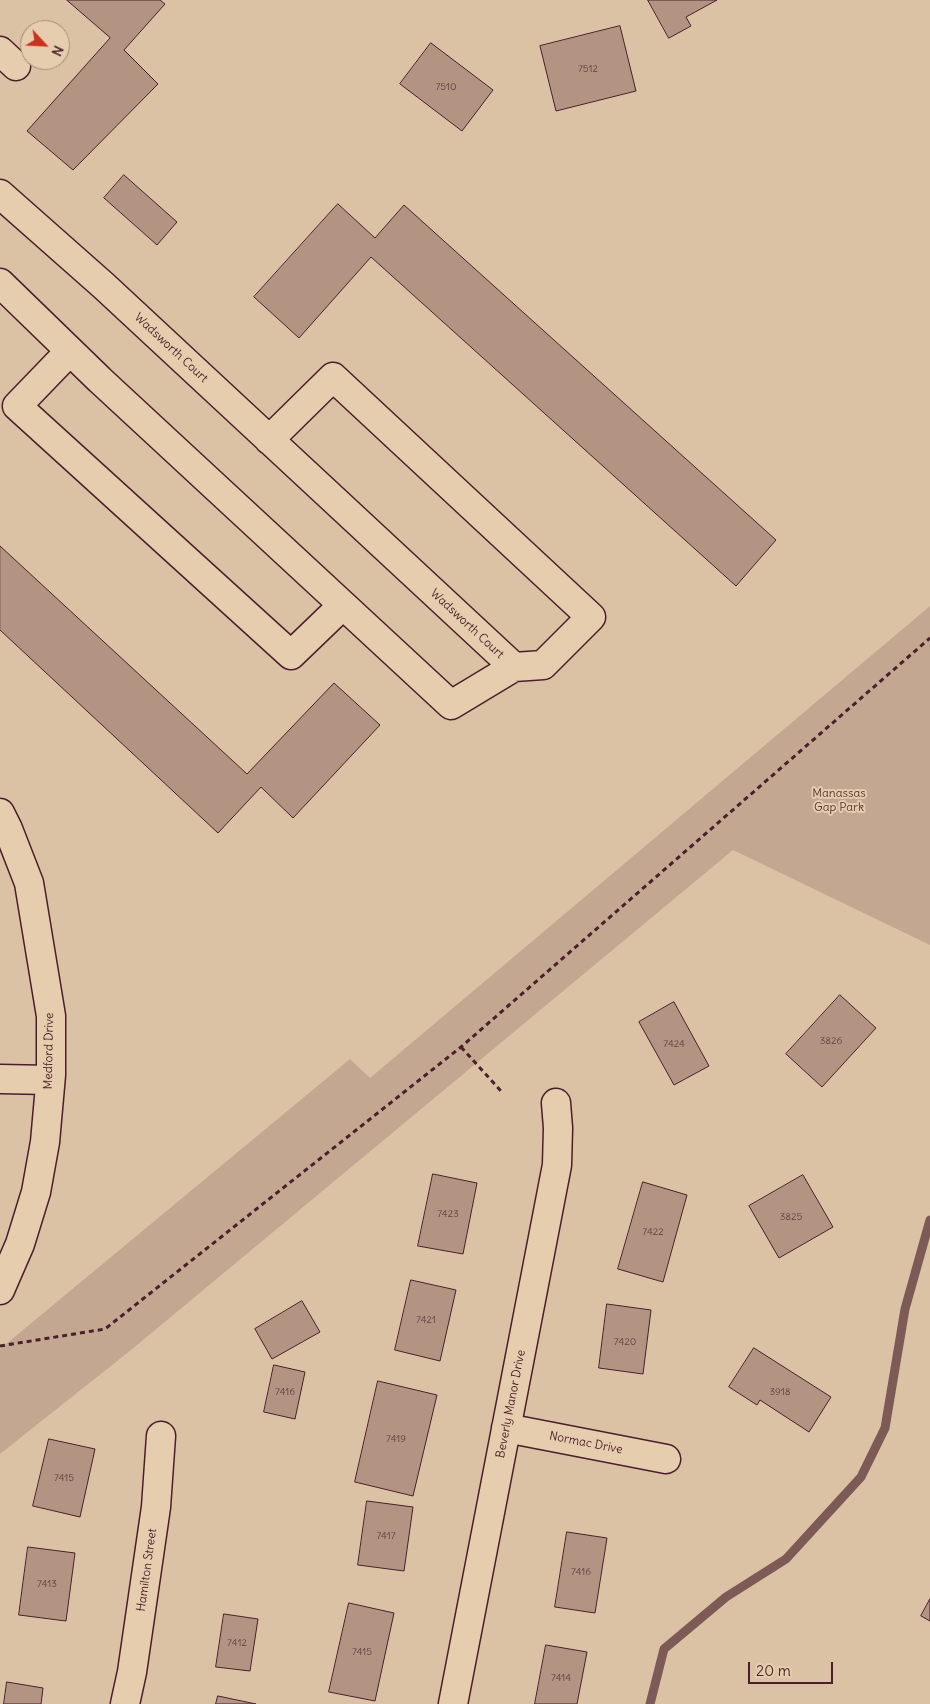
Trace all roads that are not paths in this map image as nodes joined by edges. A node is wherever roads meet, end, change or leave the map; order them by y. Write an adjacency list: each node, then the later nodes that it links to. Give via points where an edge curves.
1 (0, 194): 4 (street, Wadsworth Court)
2 (0, 283): 3 (street, Wadsworth Court)
3 (70, 351): 5 (street, Wadsworth Court); 5 (street, via 17,406 291,655)
4 (269, 440): 6 (street, Wadsworth Court); 6 (street, via 334,377 591,616 543,665)
5 (343, 605): 6 (street, Wadsworth Court, via 451,705)
6 (514, 667)
7 (0, 812): 9 (street, Medford Drive, via 28,883 51,1016)
8 (0, 1079): 9 (street)
9 (50, 1080): 11 (street, Medford Drive, via 45,1142 36,1192 20,1244)
10 (556, 1103): 12 (street, Beverly Manor Drive, via 557,1165)
11 (0, 1290)
12 (506, 1428): 14 (street, Normac Drive); 16 (street, Beverly Manor Drive)
13 (161, 1436): 15 (street, Hamilton Street, via 156,1507)
14 (666, 1459)
15 (125, 1704)
16 (453, 1704)

